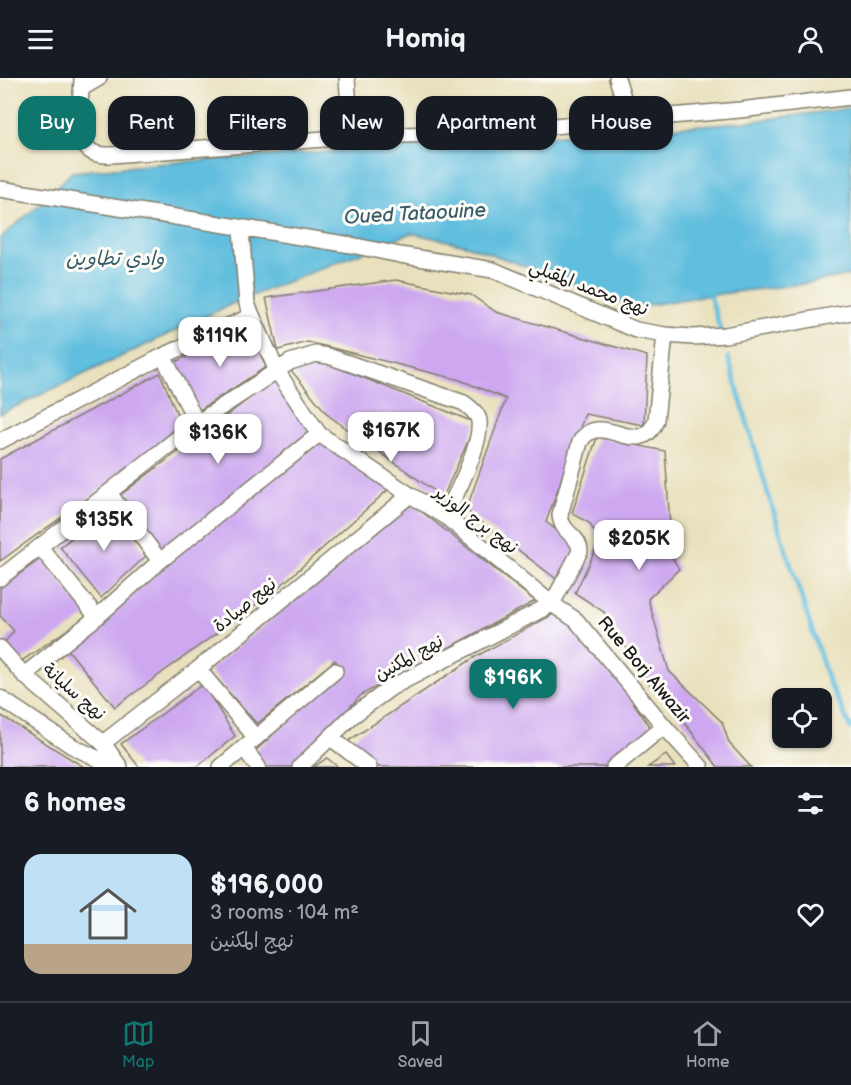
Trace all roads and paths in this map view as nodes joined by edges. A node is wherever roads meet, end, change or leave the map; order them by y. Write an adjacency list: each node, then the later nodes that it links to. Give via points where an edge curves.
1 (99, 78): 4 (street)
2 (347, 78): 5 (street)
3 (617, 78): 6 (street)
4 (82, 83): 11 (street, via 80,137 86,148 95,153)
5 (348, 96)
6 (623, 96)
7 (851, 97): 8 (street)
8 (673, 116)
9 (569, 125): 10 (street)
10 (404, 135)
11 (320, 139)
12 (0, 189): 13 (street, نهج محمد المقبلي)
13 (241, 229): 14 (street); 16 (street, نهج محمد المقبلي, via 493,270 636,330)
14 (249, 310): 17 (street); 18 (street, نهج برج الوزير)
15 (851, 312): 16 (street, نهج محمد المقبلي, via 726,335)
16 (665, 335): 28 (street, via 652,431 638,437 590,430 580,442 560,515 562,526 575,538 580,551)
17 (163, 356): 19 (street); 21 (street)
18 (277, 371): 19 (street); 20 (street, نهج برج الوزير); 24 (street, via 305,356 328,356 464,403 474,411 480,420 475,445)
19 (197, 423): 22 (street)
20 (318, 434): 23 (street, نهج برج الوزير); 26 (street)
21 (0, 441)
22 (109, 493): 25 (street); 26 (street)
23 (410, 495): 24 (street, نهج برج الوزير); 31 (street, نهج صيادة)
24 (446, 516): 28 (street, نهج برج الوزير)
25 (40, 547): 27 (street); 29 (street)
26 (160, 561): 29 (street)
27 (0, 578)
28 (552, 604): 35 (street, Rue Borj Alwazir, via 585,628); 36 (street, نهج المكنين, via 392,687 351,717)
29 (97, 617): 33 (street)
30 (0, 648): 33 (street, نهج سليانة)
31 (198, 669): 37 (street, نهج صيادة); 38 (street)
32 (335, 671): 38 (street)
33 (24, 675): 37 (street, نهج سليانة)
34 (0, 698): 39 (street, via 72,746)
35 (664, 726): 45 (street); 46 (street, Rue Borj Alwazir)
36 (331, 738): 43 (street, نهج المكنين); 44 (street)
37 (103, 743): 40 (street, نهج سليانة)
38 (250, 743): 41 (street); 42 (street)
39 (114, 767)
40 (120, 767)
41 (221, 767)
42 (258, 767)
43 (300, 767)
44 (369, 767)
45 (614, 767)
46 (701, 767)

